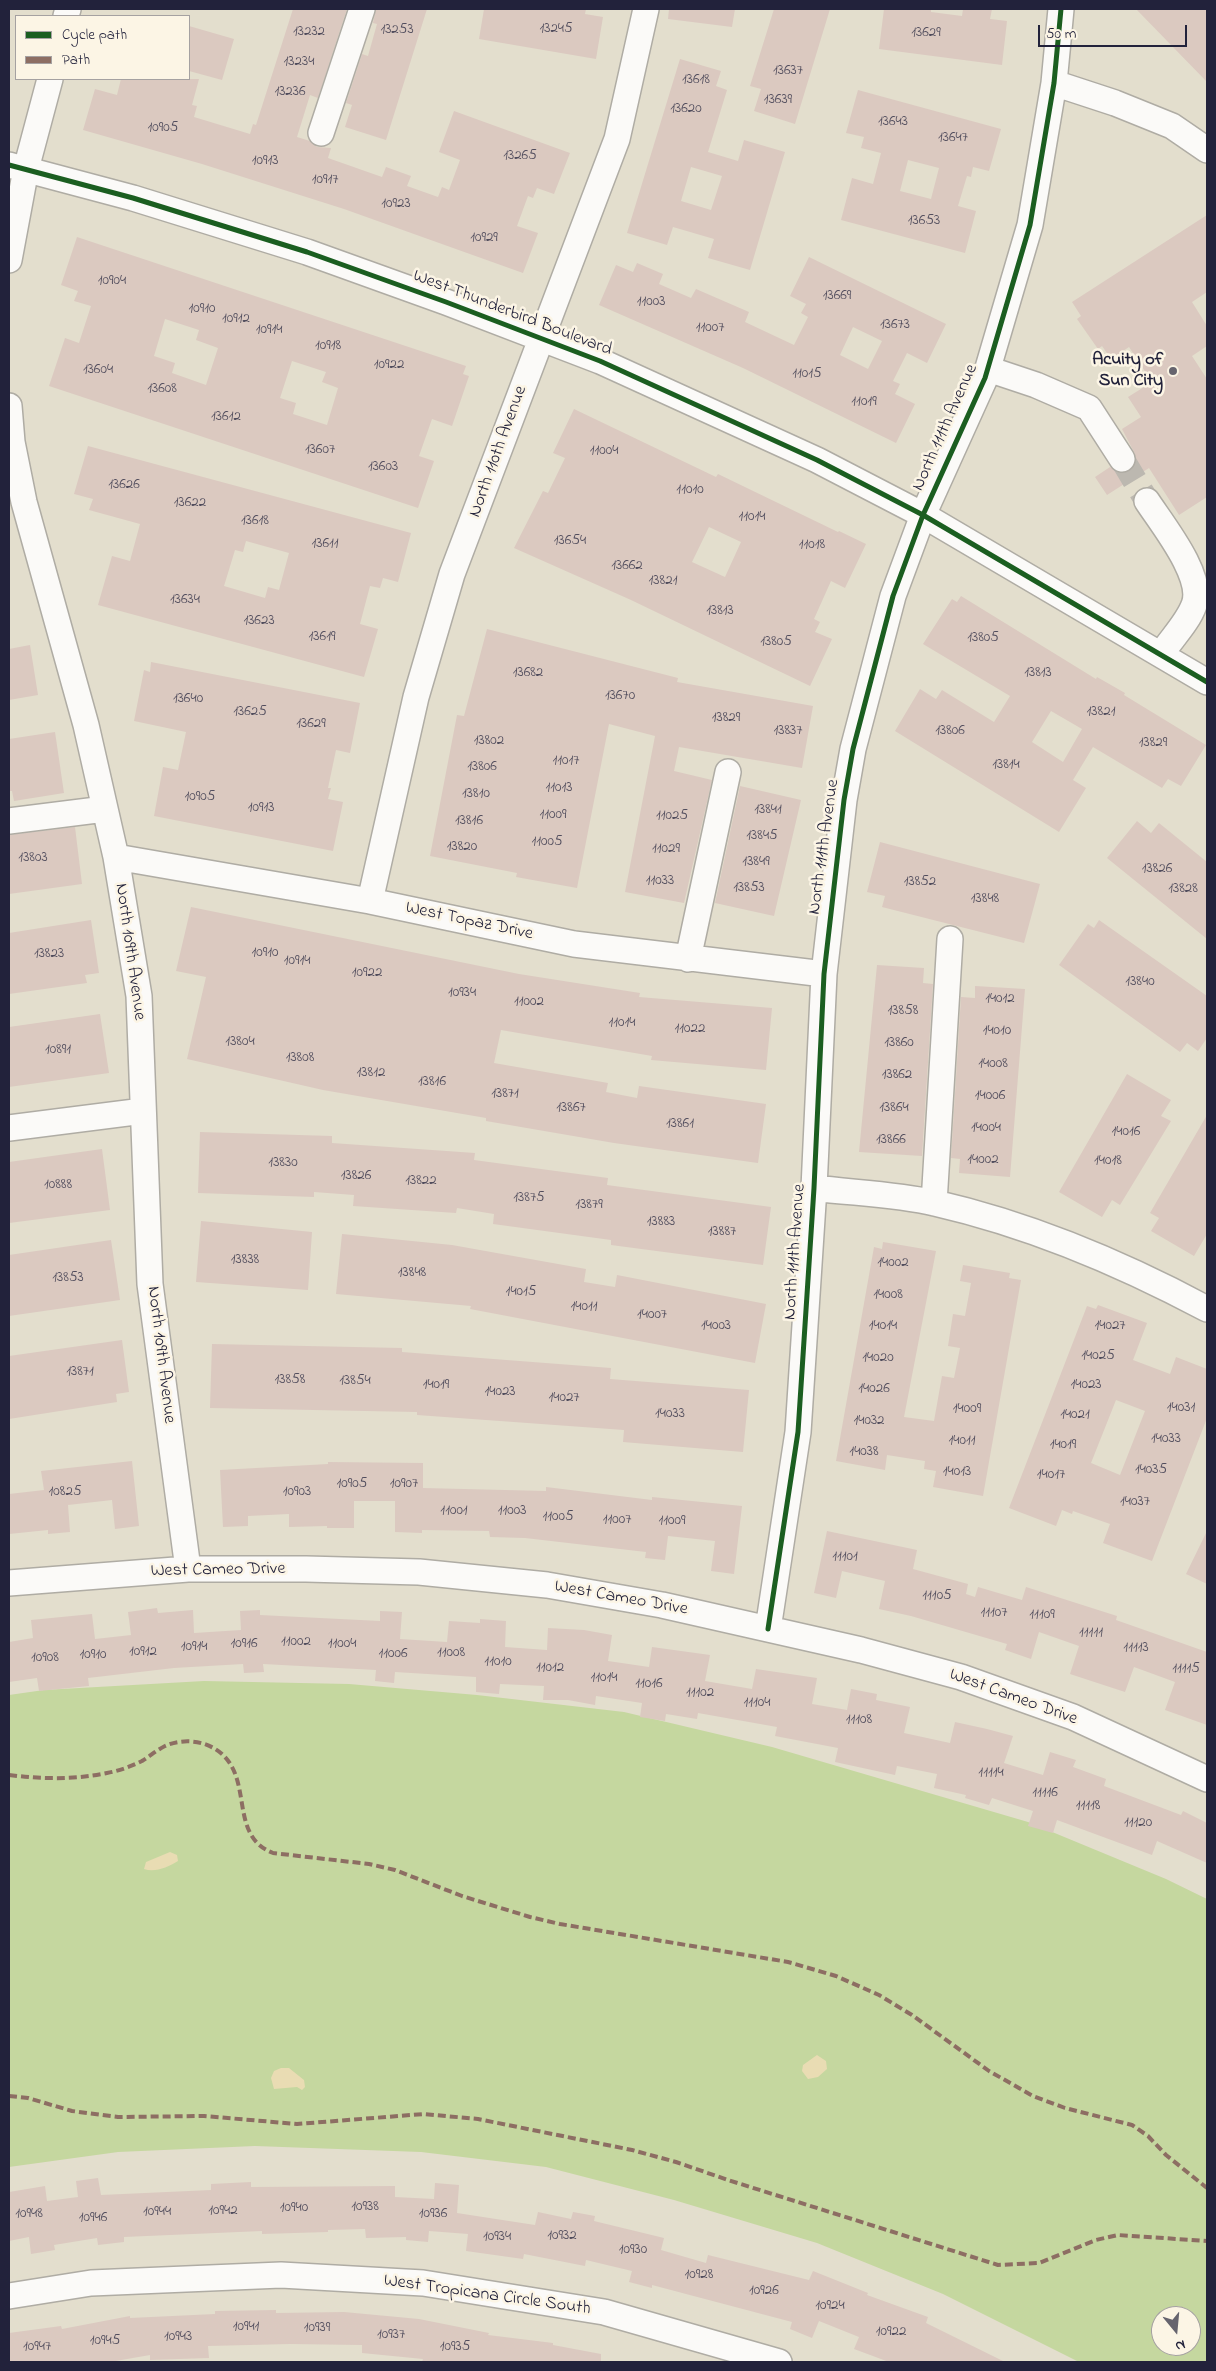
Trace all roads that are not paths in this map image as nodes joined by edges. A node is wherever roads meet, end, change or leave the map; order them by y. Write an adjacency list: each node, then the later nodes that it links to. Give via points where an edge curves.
1 (362, 9): 6 (street)
2 (646, 9): 10 (street, North 110th Avenue, via 617,139)
3 (1061, 9): 5 (street, North 111th Avenue)
4 (50, 80): 8 (street)
5 (1054, 83): 7 (street, via 1172,126); 11 (street, North 111th Avenue, via 1030,225)
6 (321, 132)
7 (1207, 150)
8 (17, 167): 9 (street); 10 (street, West Thunderbird Boulevard, via 133,198 280,244)
9 (9, 260)
10 (540, 338): 16 (street, West Thunderbird Boulevard, via 600,361 782,444); 23 (street, North 110th Avenue, via 498,459 452,574 416,697)
11 (988, 369): 13 (street, via 1089,408); 16 (street, North 111th Avenue)
12 (9, 406): 15 (street, North 109th Avenue)
13 (1122, 459)
14 (1147, 501): 17 (street, via 1179,551 1195,585 1194,605)
15 (17, 504): 20 (street, North 109th Avenue, via 86,725)
16 (923, 515): 17 (street, West Thunderbird Boulevard); 26 (street, North 111th Avenue, via 893,596 853,749 841,820)
17 (1162, 654): 18 (street, West Thunderbird Boulevard)
18 (1207, 682)
19 (728, 772): 25 (street)
20 (105, 809): 21 (street); 22 (street, North 109th Avenue)
21 (9, 821)
22 (116, 857): 23 (street, West Topaz Drive); 27 (street, North 109th Avenue, via 139,996)
23 (370, 900): 25 (street, West Topaz Drive, via 574,944)
24 (950, 939): 30 (street)
25 (688, 959): 26 (street, West Topaz Drive)
26 (824, 974): 29 (street, North 111th Avenue)
27 (143, 1111): 28 (street); 32 (street, North 109th Avenue, via 150,1284)
28 (9, 1128)
29 (814, 1188): 30 (street); 34 (street, North 111th Avenue, via 798,1432)
30 (934, 1203): 31 (street, via 1058,1238)
31 (1207, 1309)
32 (188, 1569): 33 (street, West Cameo Drive); 34 (street, West Cameo Drive, via 438,1574 547,1585 662,1605)
33 (9, 1583)
34 (768, 1629): 35 (street, West Cameo Drive, via 861,1650 961,1678 1073,1718)
35 (1207, 1779)
36 (9, 2296): 37 (street, West Tropicana Circle South, via 92,2283 281,2275 423,2283 604,2312)
37 (779, 2362)

